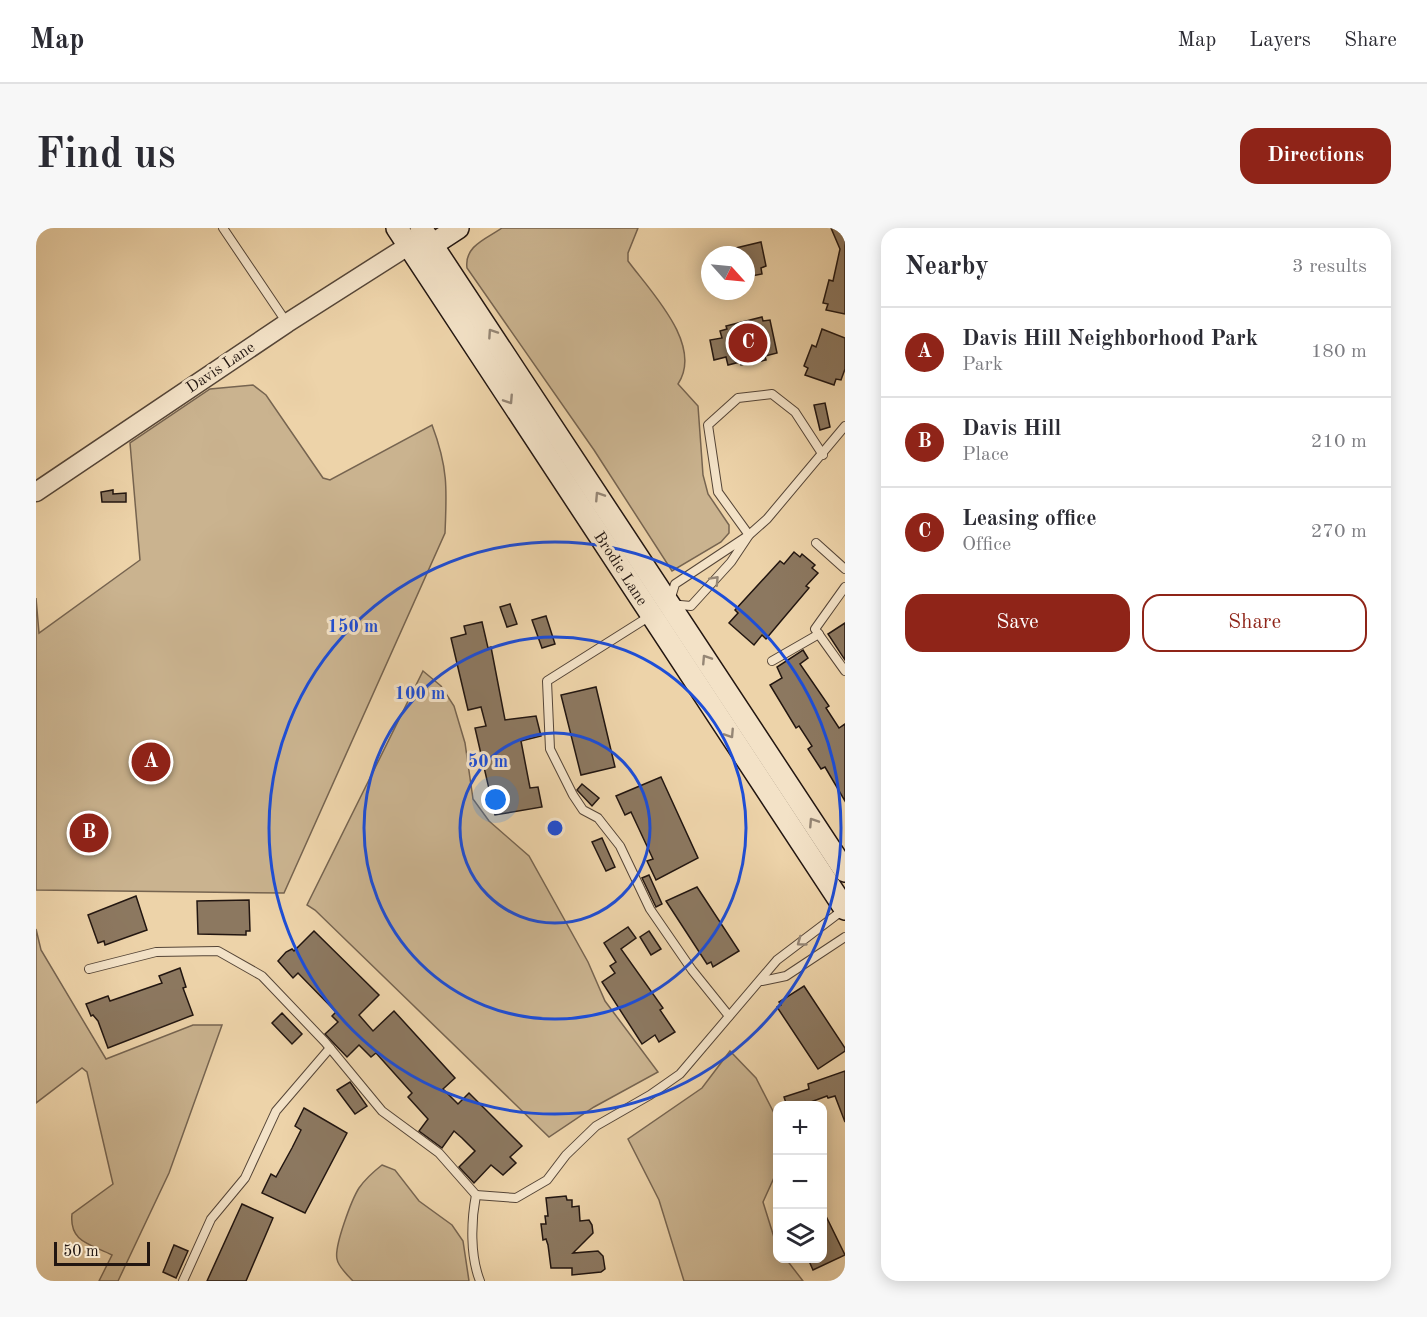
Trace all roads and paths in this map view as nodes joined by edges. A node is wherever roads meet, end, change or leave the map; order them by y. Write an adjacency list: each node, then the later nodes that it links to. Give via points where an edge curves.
1 (224, 228): 4 (lane)
2 (458, 228): 3 (main road, Davis Lane)
3 (415, 235): 4 (street, Davis Lane); 12 (main road, Brodie Lane, one-way to 3, via 534,395); 13 (main road, Brodie Lane, one-way to 13)
4 (287, 323): 7 (street, Davis Lane)
5 (845, 426): 6 (lane)
6 (823, 455): 8 (lane); 8 (lane, via 795,412 772,394 738,398 708,424 718,492)
7 (36, 492)
8 (749, 535): 12 (lane, via 675,584); 12 (lane, one-way to 8, via 691,606 731,562)
9 (816, 543): 10 (lane)
10 (845, 569)
11 (845, 587): 14 (lane, via 815,629)
12 (669, 604): 13 (main road); 17 (main road, Brodie Lane, one-way to 12)
13 (651, 615): 18 (main road, Brodie Lane, one-way to 18); 22 (lane, via 547,681 550,749 583,810 597,818 620,846 650,909)
14 (819, 634): 15 (lane); 16 (lane)
15 (772, 662)
16 (845, 671)
17 (845, 871)
18 (845, 908): 21 (lane, one-way to 21, via 777,960)
19 (845, 937): 21 (lane, via 786,976)
20 (89, 969): 23 (lane, via 156,952 218,951 262,976)
21 (762, 981): 22 (lane)
22 (729, 1016): 24 (lane, via 680,1074 596,1126 547,1180 516,1198)
23 (330, 1048): 24 (lane, via 382,1111 439,1153); 25 (lane, via 276,1111 245,1178 211,1220)
24 (476, 1195): 26 (lane, via 475,1270)
25 (183, 1281)
26 (480, 1281)

